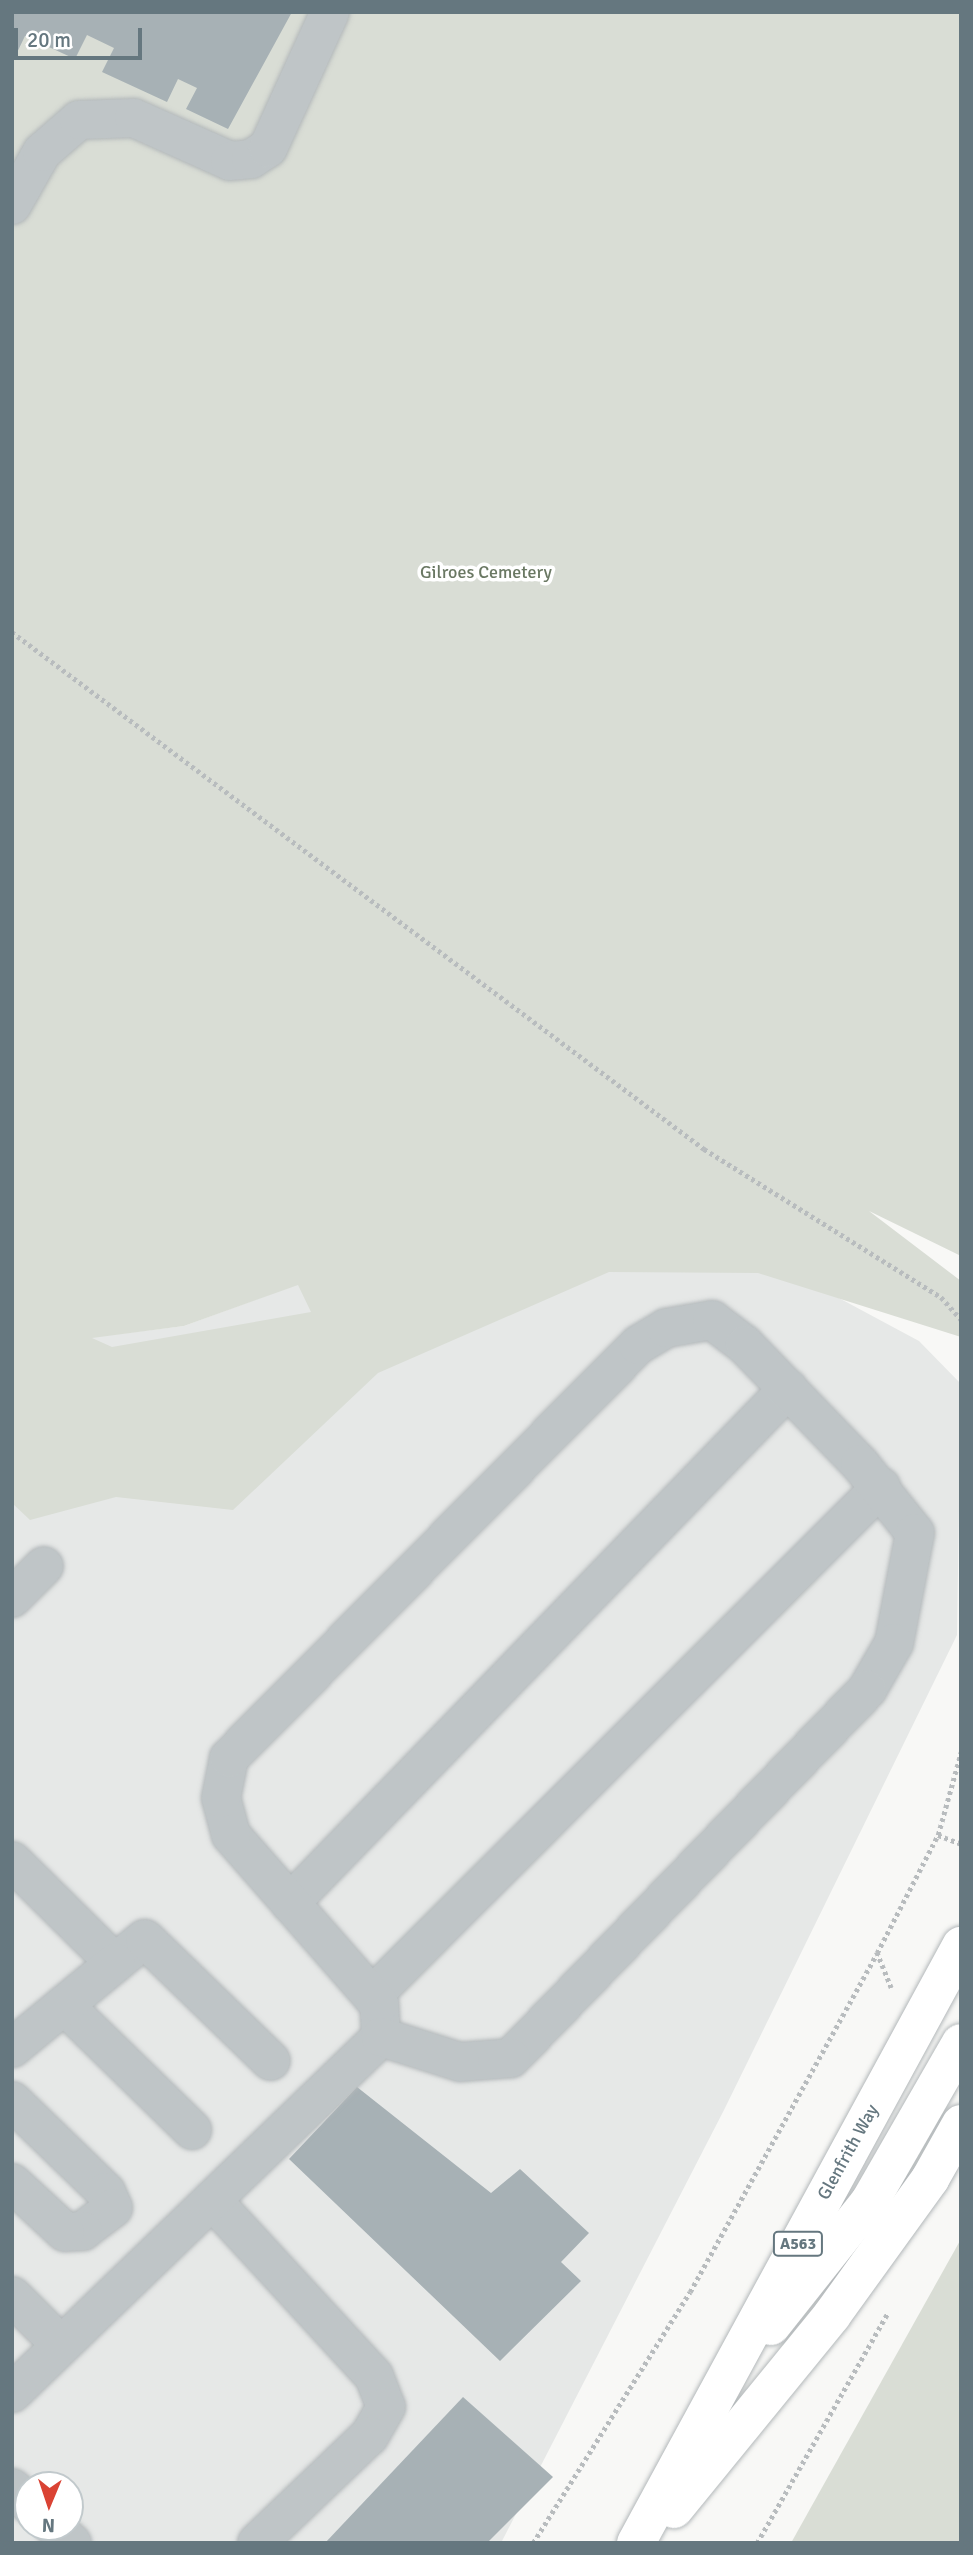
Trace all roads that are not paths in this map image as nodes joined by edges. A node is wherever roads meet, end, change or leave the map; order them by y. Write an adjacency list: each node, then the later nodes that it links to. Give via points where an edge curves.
1 (330, 12): 2 (lane, via 268,148 251,159 230,161 134,117 79,120 42,152)
2 (17, 187)
3 (788, 1389): 4 (lane); 8 (lane); 8 (lane, via 712,1320 666,1328 638,1345 229,1758 221,1798 231,1835)
4 (881, 1487): 11 (lane); 13 (lane, via 915,1533 894,1643 867,1690 512,2058 460,2062)
5 (44, 1566): 6 (lane)
6 (12, 1598)
7 (12, 1861): 10 (lane)
8 (290, 1903): 11 (lane)
9 (961, 1946): 24 (highway, Glenfrith Way / A563)
10 (115, 1963): 12 (lane); 16 (lane, via 145,1939)
11 (372, 1996): 13 (lane, via 379,2004)
12 (64, 2005): 15 (lane); 19 (lane)
13 (381, 2037): 21 (lane)
14 (961, 2043): 24 (highway, via 870,2202)
15 (12, 2048)
16 (271, 2062)
17 (12, 2101): 20 (lane, via 106,2192 113,2208 83,2231 65,2232)
18 (961, 2124): 28 (highway, via 930,2179 832,2315)
19 (192, 2130)
20 (12, 2183)
21 (212, 2200): 23 (lane); 26 (lane, via 374,2375 386,2407 369,2436)
22 (12, 2296): 23 (lane)
23 (61, 2346): 25 (lane)
24 (718, 2390): 27 (highway, Glenfrith Way / A563)
25 (12, 2393)
26 (257, 2543)
27 (636, 2543)
28 (646, 2543)

